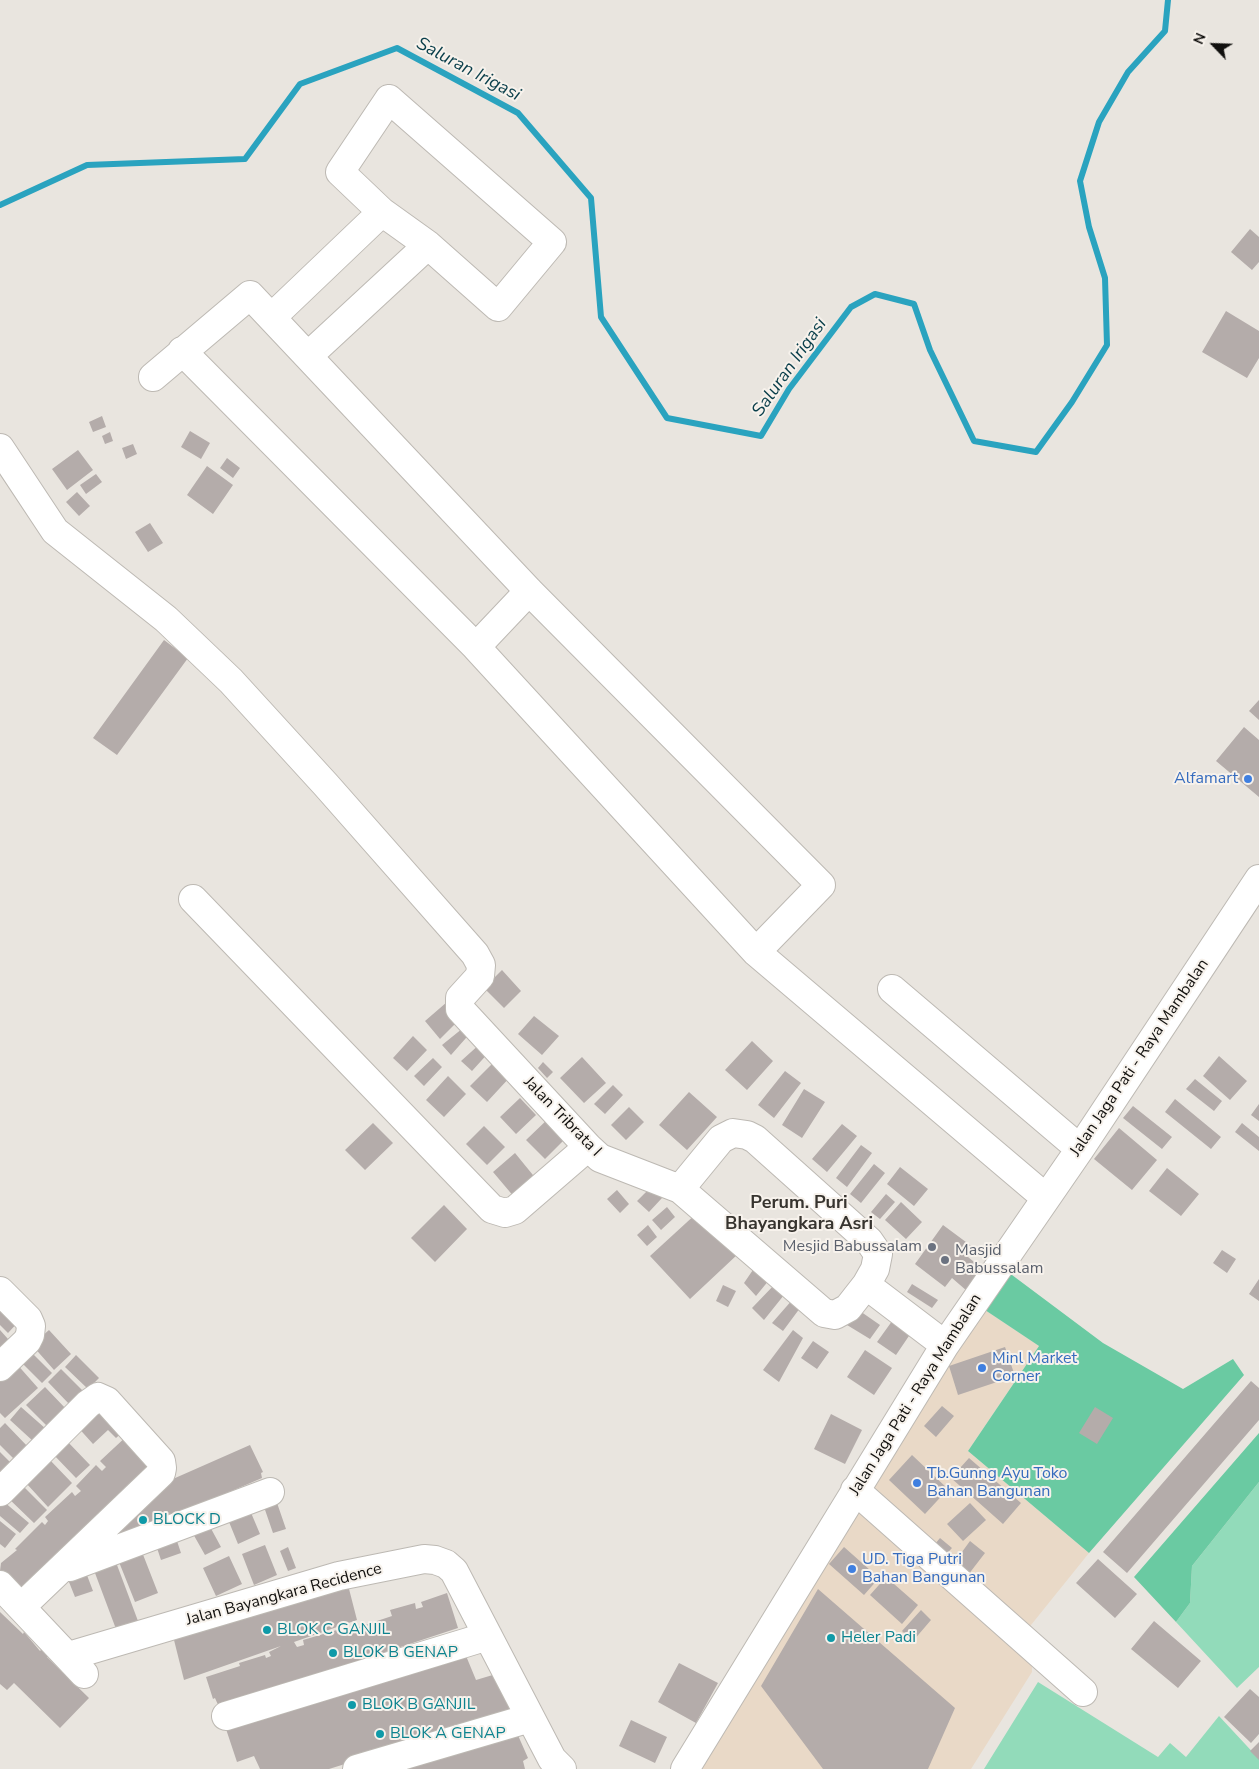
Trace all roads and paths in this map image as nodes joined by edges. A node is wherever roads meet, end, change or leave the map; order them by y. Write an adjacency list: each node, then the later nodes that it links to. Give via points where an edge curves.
1 (382, 212): 2 (street); 2 (street, via 340,172 389,99 552,242 498,307); 3 (street)
2 (428, 245): 5 (street)
3 (272, 317): 4 (street, via 250,295); 5 (street)
4 (182, 351): 6 (street); 9 (street)
5 (308, 356): 8 (street)
6 (153, 377)
7 (0, 448): 14 (street, Jalan Tribrata I, via 55,531 166,619 231,681 475,954 482,972 460,998 460,1009)
8 (529, 591): 9 (street); 12 (street, via 821,885)
9 (476, 647): 12 (street)
10 (1259, 879): 15 (street, Jalan Jaga Pati - Raya Mambalan)
11 (193, 899): 14 (street, via 492,1209 505,1213 515,1210)
12 (756, 952): 17 (street)
13 (892, 989): 15 (street)
14 (588, 1147): 16 (street, Jalan Tribrata I, via 600,1158)
15 (1080, 1149): 17 (street, Jalan Jaga Pati - Raya Mambalan)
16 (680, 1189): 18 (street, Jalan Tribrata I, via 820,1312 842,1313); 18 (street, via 720,1139 733,1133 751,1137 874,1247 878,1259)
17 (1046, 1198): 20 (street, Jalan Jaga Pati - Raya Mambalan)
18 (866, 1285): 20 (street)
19 (0, 1291): 21 (street, via 31,1326 27,1341)
20 (945, 1345): 22 (street, Jalan Jaga Pati - Raya Mambalan)
21 (0, 1367)
22 (855, 1490): 29 (street); 34 (street, Jalan Jaga Pati - Raya Mambalan)
23 (0, 1492): 25 (street, via 98,1397 108,1401 161,1460 161,1473)
24 (270, 1492): 25 (street)
25 (61, 1571): 27 (street)
26 (0, 1585): 27 (street, Jalan Bayangkara Recidence)
27 (21, 1607): 28 (street, Jalan Bayangkara Recidence, via 76,1665 340,1576 424,1559 446,1564 454,1571)
28 (488, 1636): 30 (street); 31 (street, Jalan Bayangkara Recidence)
29 (1083, 1692)
30 (226, 1716)
31 (530, 1718): 32 (street); 33 (street, Jalan Bayangkara Recidence, via 552,1760)
32 (357, 1769)
33 (562, 1769)
34 (685, 1769)

